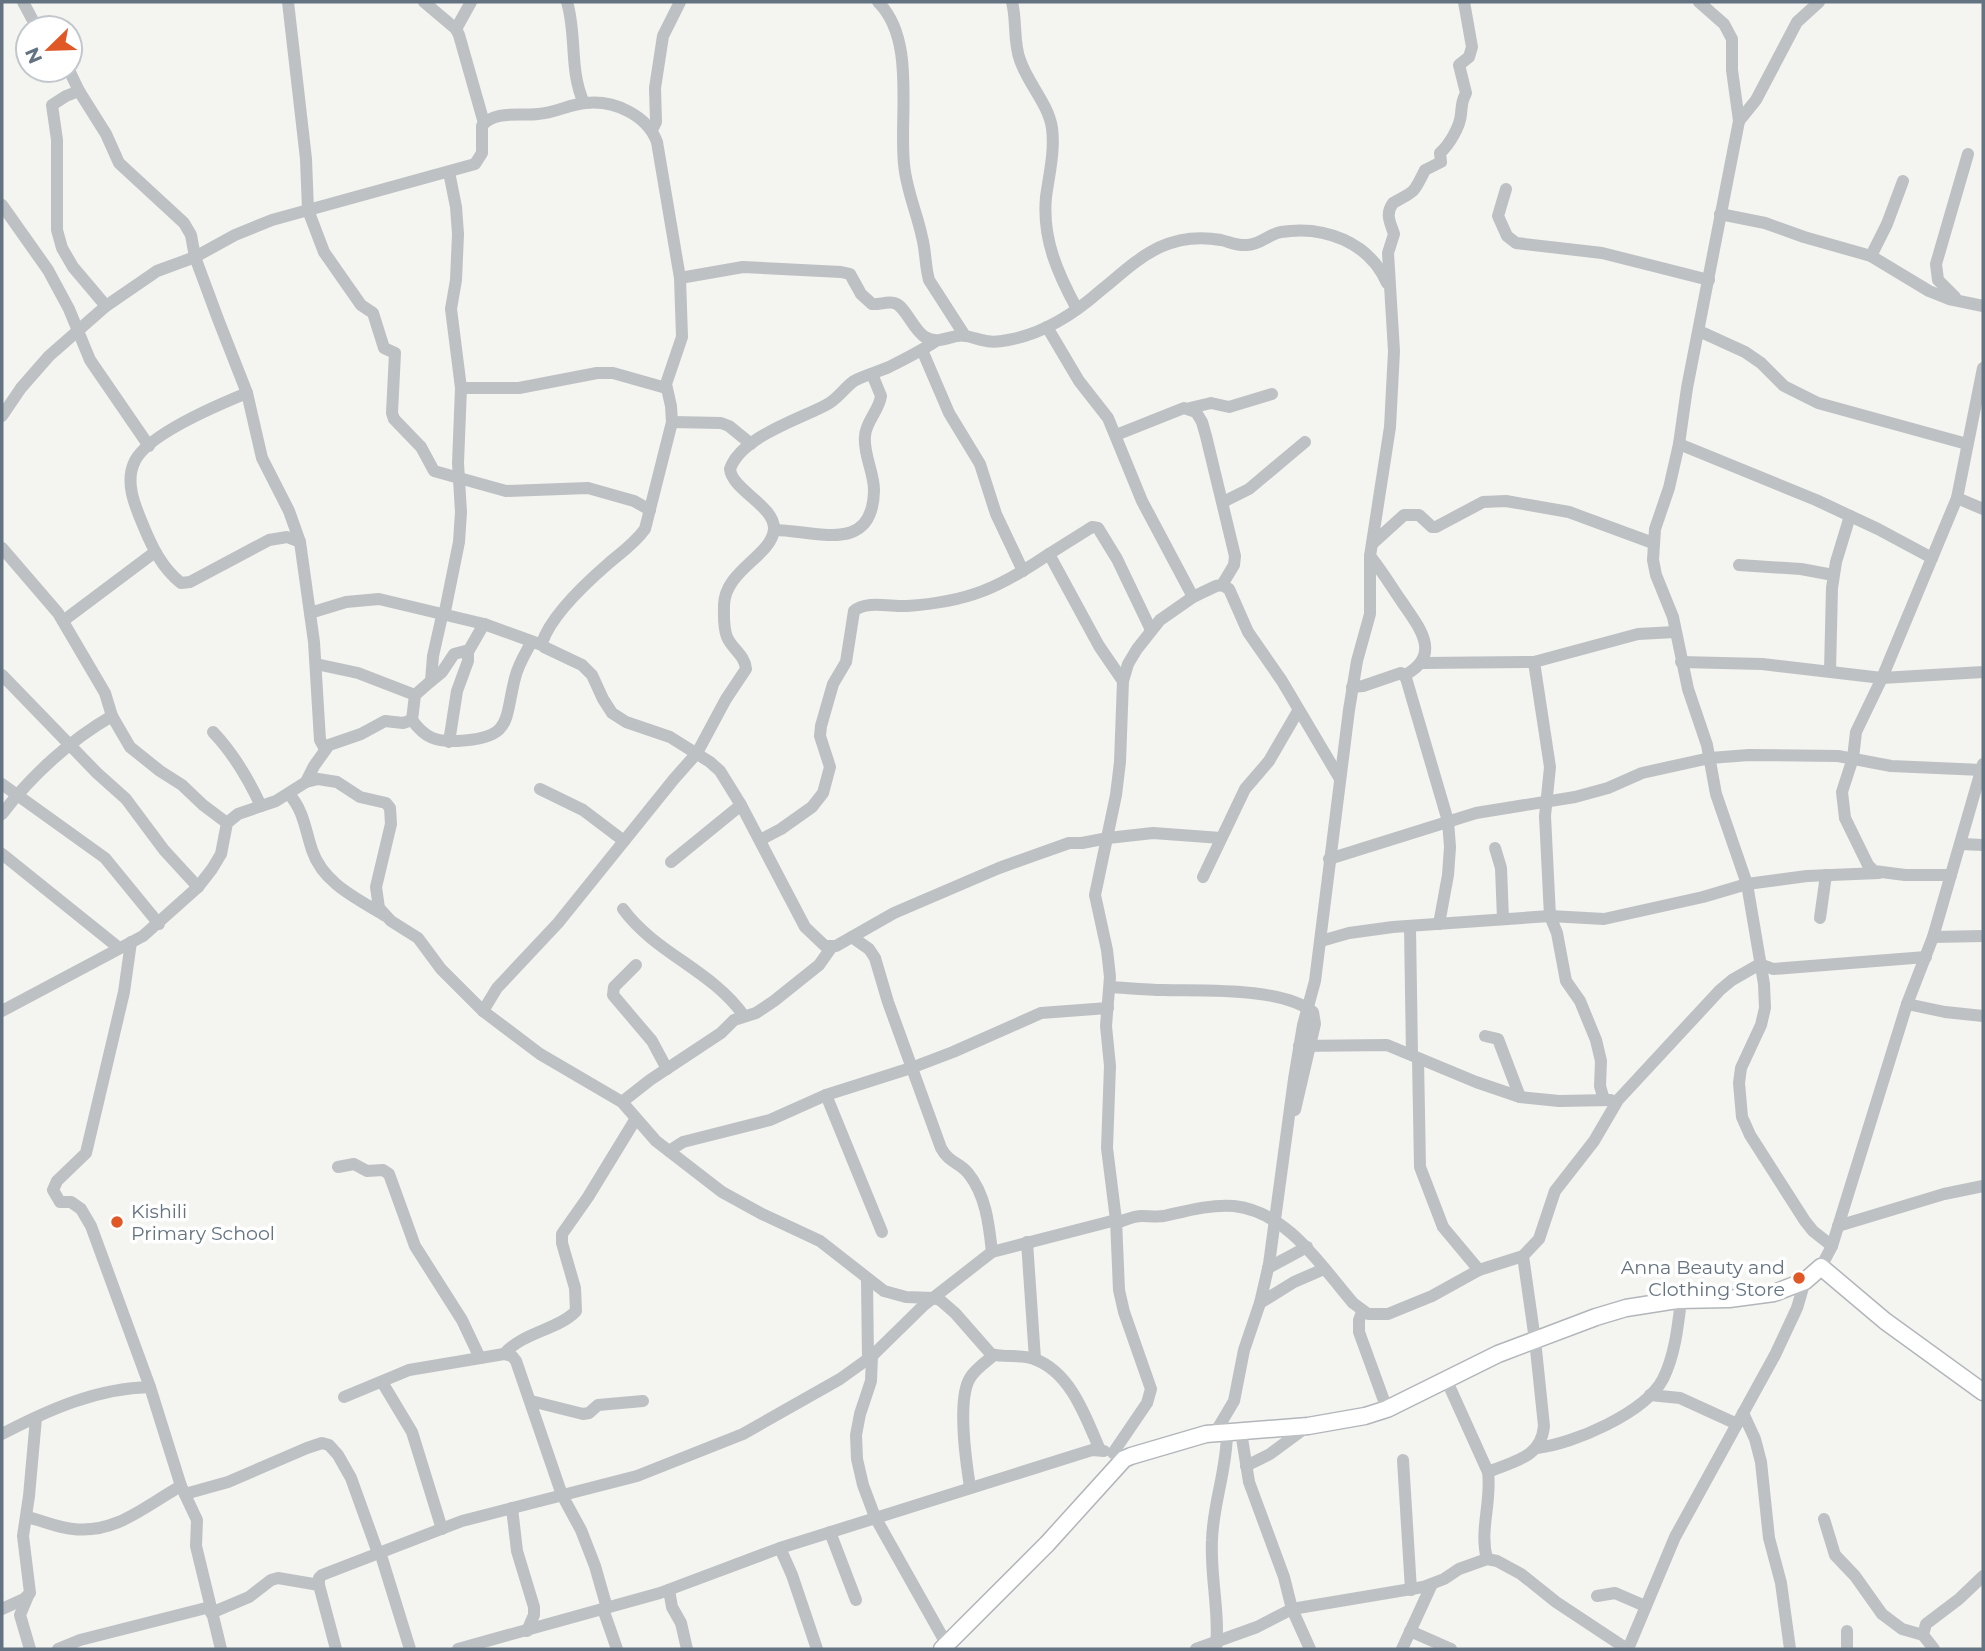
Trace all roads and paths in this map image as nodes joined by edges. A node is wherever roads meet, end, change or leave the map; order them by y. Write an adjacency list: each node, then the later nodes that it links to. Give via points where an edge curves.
1 (288, 2): 23 (street)
2 (424, 2): 11 (street)
3 (471, 2): 11 (street)
4 (567, 2): 14 (street, via 575,76)
5 (680, 2): 17 (street, via 663,36)
6 (878, 2): 37 (street, via 890,16 901,55 904,164 926,270)
7 (1012, 2): 33 (street, via 1018,55 1049,114 1052,129 1045,230)
8 (1464, 2): 29 (street, via 1472,47 1459,65 1466,93 1460,104 1461,118 1451,142 1440,153 1441,162 1425,170 1418,187 1390,207 1388,219 1394,233 1388,248)
9 (1699, 2): 15 (street, via 1730,32)
10 (1819, 2): 15 (street, via 1797,22 1756,100)
11 (456, 29): 16 (street)
12 (76, 84): 13 (street)
13 (79, 91): 26 (street, via 119,163 184,223); 31 (street, via 52,105 57,140 57,230 73,267)
14 (584, 103): 16 (street); 17 (street, via 621,108)
15 (1739, 121): 24 (street)
16 (484, 122): 19 (street, via 479,160)
17 (652, 130): 27 (street)
18 (1968, 154): 30 (street, via 1936,264 1941,285)
19 (449, 172): 23 (street); 42 (street, via 457,234 452,324)
20 (1903, 181): 25 (street)
21 (1506, 188): 28 (street, via 1498,216 1507,236 1516,243 1602,253)
22 (2, 205): 36 (street, via 48,270)
23 (308, 210): 26 (street, via 235,235); 56 (street, via 324,252 359,303 373,313 384,348 395,353 394,419 421,447 434,471)
24 (1720, 214): 25 (street); 28 (street)
25 (1871, 256): 30 (street, via 1929,291)
26 (195, 257): 31 (street, via 156,271); 44 (street)
27 (680, 278): 38 (street, via 743,267 850,274 866,300 898,305 915,329); 43 (street, via 682,337)
28 (1709, 280): 35 (street)
29 (1390, 294): 33 (street, via 1377,265 1353,245 1322,232 1282,232 1250,246 1197,237 1179,239 1139,259); 66 (street, via 1393,390)
30 (1964, 303): 32 (street)
31 (106, 306): 36 (street)
32 (1983, 306)
33 (1077, 309): 34 (street)
34 (1047, 327): 37 (street, via 994,342); 50 (street)
35 (1699, 331): 53 (street); 54 (street, via 1745,352 1784,386 1818,403)
36 (79, 332): 46 (street); 55 (street, via 90,360)
37 (965, 335): 38 (street)
38 (936, 341): 39 (street)
39 (922, 350): 41 (street); 71 (street, via 953,420 980,464 996,514)
40 (1983, 368): 54 (street)
41 (872, 374): 52 (street, via 844,388 830,403); 62 (street, via 881,396 864,436 874,488 869,519 861,528 838,535)
42 (461, 388): 43 (street, via 519,388 597,373 621,374); 56 (street)
43 (666, 388): 49 (street)
44 (247, 393): 55 (street, via 187,421); 63 (street, via 262,458)
45 (1272, 394): 47 (street, via 1229,407 1211,403)
46 (7, 399): 48 (street)
47 (1190, 408): 50 (street); 58 (street, via 1202,422)
48 (2, 416)
49 (672, 422): 52 (street, via 729,426); 60 (street)
50 (1116, 435): 74 (street, via 1138,494)
51 (1304, 442): 58 (street, via 1249,489)
52 (751, 444): 62 (street, via 735,459 730,473 765,511)
53 (1679, 444): 61 (street); 64 (street)
54 (1967, 444): 57 (street)
55 (149, 446): 67 (street, via 134,463 131,491)
56 (459, 478): 60 (street, via 506,491 589,488); 76 (street, via 459,542)
57 (1956, 498): 59 (street); 69 (street)
58 (1223, 502): 73 (street, via 1236,561)
59 (1983, 509)
60 (650, 510): 81 (street, via 639,538 593,578)
61 (1850, 516): 69 (street); 72 (street)
62 (774, 530): 103 (street, via 726,593 727,636 746,669)
63 (300, 542): 67 (street, via 287,537 269,540 186,583 177,580); 75 (street)
64 (1653, 542): 66 (street, via 1569,512 1491,501 1436,527 1419,515 1404,515); 80 (street, via 1656,575)
65 (2, 548): 77 (street)
66 (1371, 550): 84 (street, via 1418,622 1425,648); 94 (street, via 1370,614)
67 (155, 552): 77 (street)
68 (1049, 554): 71 (street); 79 (street, via 1092,527 1098,528); 93 (street, via 1099,646)
69 (1932, 558): 91 (street)
70 (1739, 565): 72 (street)
71 (1023, 571): 121 (street, via 963,599 889,607 871,604 854,611 846,662 833,684 821,726 830,767 823,793 812,807)
72 (1833, 575): 87 (street)
73 (1222, 585): 74 (street); 96 (street, via 1234,595 1248,632)
74 (1193, 597): 79 (street)
75 (310, 613): 76 (street, via 379,599); 86 (street)
76 (443, 616): 78 (street); 92 (street)
77 (63, 621): 97 (street, via 105,693)
78 (484, 624): 81 (street); 82 (street)
79 (1151, 630): 93 (street, via 1128,664)
80 (1675, 632): 83 (street); 85 (street, via 1638,634)
81 (537, 644): 100 (street, via 515,676 503,727 485,737); 103 (street, via 582,665 612,712 626,722 670,737)
82 (468, 651): 92 (street, via 454,654); 100 (street)
83 (1681, 662): 87 (street); 104 (street)
84 (1422, 663): 85 (street); 90 (street)
85 (1534, 663): 113 (street, via 1550,767)
86 (316, 664): 95 (street, via 358,673); 102 (street, via 320,740)
87 (1830, 671): 91 (street)
88 (1983, 672): 91 (street)
89 (2, 675): 101 (street)
90 (1405, 675): 94 (street); 117 (street)
91 (1882, 678): 105 (street, via 1856,732)
92 (431, 681): 95 (street)
93 (1124, 681): 119 (street, via 1120,762)
94 (1352, 687): 107 (street)
95 (415, 695): 98 (street)
96 (1298, 711): 107 (street); 120 (street, via 1269,761 1249,783)
97 (112, 716): 101 (street); 118 (street, via 130,747)
98 (412, 720): 100 (street, via 427,737); 102 (street, via 385,721)
99 (213, 732): 115 (street, via 241,767)
100 (449, 742)
101 (70, 743): 112 (street); 134 (street, via 127,799)
102 (325, 749): 108 (street)
103 (697, 753): 114 (street, via 720,771); 122 (street)
104 (1710, 758): 105 (street); 113 (street, via 1655,769 1592,793); 133 (street, via 1716,794)
105 (1853, 758): 106 (street, via 1908,767); 129 (street, via 1842,792 1843,811 1868,865)
106 (1982, 767): 123 (street)
107 (1340, 779): 127 (street)
108 (306, 782): 111 (street); 136 (street, via 337,782 390,808 391,824 376,887)
109 (2, 784): 112 (street)
110 (540, 789): 122 (street, via 583,810)
111 (289, 794): 115 (street); 136 (street, via 300,809 312,851 328,878)
112 (16, 796): 116 (street); 140 (street, via 105,858)
113 (1546, 803): 117 (street, via 1497,808); 137 (street)
114 (741, 804): 121 (street); 128 (street)
115 (261, 806): 118 (street)
116 (2, 814)
117 (1448, 821): 127 (street); 141 (street, via 1448,875)
118 (227, 823): 134 (street, via 218,861)
119 (1108, 838): 120 (street, via 1153,833); 144 (street, via 1069,843 999,868 894,913); 153 (street, via 1095,895)
120 (1222, 838): 132 (street)
121 (760, 840): 149 (street, via 805,927)
122 (624, 841): 158 (street, via 558,923 497,988)
123 (1961, 844): 124 (street); 130 (street)
124 (1983, 845)
125 (1495, 848): 139 (street, via 1501,869)
126 (2, 854): 148 (street)
127 (1329, 859): 146 (street)
128 (671, 862)
129 (1879, 873): 130 (street); 131 (street)
130 (1951, 875): 145 (street)
131 (1826, 876): 133 (street); 138 (street)
132 (1203, 877)
133 (1747, 884): 137 (street, via 1604,919); 151 (street)
134 (198, 887): 140 (street)
135 (623, 909): 159 (street, via 646,936 701,973)
136 (384, 915): 158 (street, via 418,938 440,969)
137 (1550, 916): 139 (street); 168 (street, via 1566,981 1596,1040)
138 (1820, 918)
139 (1503, 919): 141 (street)
140 (159, 923): 147 (street)
141 (1439, 924): 142 (street)
142 (1410, 927): 146 (street); 163 (street)
143 (1983, 936): 145 (street)
144 (852, 937): 149 (street); 164 (street, via 875,958)
145 (1933, 937): 150 (street)
146 (1321, 941): 155 (street)
147 (131, 942): 148 (street); 202 (street, via 124,992 86,1153 53,1189 60,1202 71,1202 86,1216)
148 (119, 947): 157 (street)
149 (831, 948): 159 (street, via 819,965 774,1001)
150 (1926, 957): 151 (street, via 1773,970); 154 (street)
151 (1760, 964): 169 (street, via 1720,990); 180 (street, via 1765,1007 1741,1068 1742,1117 1805,1221)
152 (636, 965): 165 (street, via 614,987 613,995 652,1041)
153 (1110, 987): 155 (street, via 1271,996); 156 (street)
154 (1907, 1004): 160 (street); 177 (street)
155 (1307, 1007): 162 (street, via 1315,1017)
156 (1108, 1008): 164 (street, via 1041,1013); 175 (street, via 1107,1148)
157 (2, 1011)
158 (483, 1011): 170 (street, via 540,1054)
159 (744, 1016): 165 (street)
160 (1983, 1016)
161 (1485, 1036): 167 (street, via 1499,1039)
162 (1305, 1046): 163 (street, via 1387,1045); 176 (street, via 1300,1097 1287,1127)
163 (1415, 1057): 167 (street); 187 (street, via 1420,1167 1443,1227)
164 (911, 1068): 166 (street); 182 (street, via 947,1159 968,1173 980,1194)
165 (667, 1069): 170 (street)
166 (826, 1095): 172 (street, via 770,1120 690,1140); 178 (street)
167 (1520, 1097): 168 (street)
168 (1604, 1100): 169 (street)
169 (1618, 1100): 183 (street, via 1594,1141 1555,1191 1539,1239)
170 (622, 1102): 171 (street)
171 (635, 1120): 172 (street); 195 (street, via 562,1234 576,1311)
172 (669, 1151): 188 (street, via 722,1192 820,1241)
173 (338, 1167): 198 (street, via 354,1164 390,1174 415,1246 462,1320)
174 (1983, 1186): 177 (street)
175 (1116, 1222): 176 (street, via 1232,1206); 179 (street); 215 (street, via 1119,1290 1150,1393)
176 (1275, 1222): 181 (street); 185 (street)
177 (1838, 1226): 180 (street)
178 (881, 1232)
179 (1027, 1242): 182 (street); 199 (street)
180 (1832, 1246): 184 (street)
181 (1307, 1247): 185 (street); 186 (street)
182 (992, 1252): 190 (street)
183 (1523, 1256): 187 (street); 194 (street)
184 (1821, 1267): 189 (main road); 203 (main road, via 1885,1321)
185 (1268, 1268): 192 (street)
186 (1324, 1269): 192 (street); 193 (street)
187 (1479, 1270): 193 (street, via 1409,1307 1376,1316)
188 (867, 1280): 190 (street, via 897,1295); 197 (street)
189 (1805, 1281): 191 (main road, via 1757,1296); 210 (street, via 1775,1355)
190 (933, 1298): 196 (street, via 946,1304); 197 (street)
191 (1681, 1300): 194 (main road, via 1626,1308); 204 (street, via 1664,1378)
192 (1261, 1303): 212 (street, via 1244,1350)
193 (1362, 1312): 208 (street, via 1359,1332)
194 (1535, 1340): 200 (main road); 214 (street, via 1544,1426)
195 (504, 1354): 198 (street); 206 (street, via 516,1361)
196 (994, 1355): 199 (street); 219 (street, via 966,1388 964,1431)
197 (870, 1357): 221 (street, via 743,1434 638,1476); 224 (street, via 871,1381 856,1435 863,1485)
198 (480, 1358): 201 (street, via 409,1370)
199 (1035, 1359): 215 (street, via 1064,1380)
200 (1447, 1379): 208 (main road); 218 (street)
201 (382, 1382): 205 (street); 226 (street, via 415,1439)
202 (150, 1387): 209 (street, via 101,1393); 220 (street)
203 (1982, 1390)
204 (1650, 1395): 210 (street, via 1680,1398); 214 (street, via 1610,1422)
205 (344, 1397)
206 (531, 1401): 207 (street, via 586,1414 598,1405); 221 (street)
207 (643, 1401)
208 (1387, 1409): 211 (main road)
209 (36, 1418): 213 (street); 223 (street)
210 (1740, 1418): 239 (street, via 1675,1537); 265 (street, via 1755,1439 1761,1462 1769,1538)
211 (1308, 1426): 212 (main road); 217 (street)
212 (1228, 1432): 215 (main road); 217 (street); 249 (street, via 1212,1537)
213 (2, 1434)
214 (1537, 1448): 218 (street)
215 (1112, 1454): 219 (street, via 1093,1450); 250 (main road, via 1048,1544)
216 (1403, 1460): 235 (street)
217 (1246, 1466): 242 (street)
218 (1488, 1472): 230 (street)
219 (970, 1487): 224 (street)
220 (183, 1490): 223 (street, via 108,1528 71,1529); 229 (street, via 228,1482 307,1448 329,1445 351,1478); 243 (street, via 197,1520 196,1546)
221 (562, 1495): 222 (street); 241 (street, via 586,1542)
222 (512, 1508): 226 (street); 247 (street, via 517,1551 534,1607)
223 (26, 1517): 236 (street, via 23,1547)
224 (875, 1517): 227 (street); 250 (street)
225 (1824, 1519): 248 (street, via 1835,1555 1882,1614 1902,1629)
226 (442, 1529): 229 (street)
227 (830, 1532): 228 (street); 238 (street)
228 (780, 1548): 234 (street); 259 (street)
229 (379, 1552): 233 (street, via 322,1575); 255 (street)
230 (1487, 1559): 232 (street); 264 (street, via 1521,1574)
231 (1983, 1576): 248 (street, via 1926,1624)
232 (1432, 1584): 235 (street); 244 (street)
233 (319, 1585): 243 (street, via 278,1578 249,1597); 254 (street)
234 (669, 1590): 241 (street); 258 (street)
235 (1410, 1590): 242 (street); 244 (street)
236 (29, 1596): 240 (street); 251 (street, via 20,1615)
237 (1597, 1596): 239 (street, via 1615,1593)
238 (856, 1600)
239 (1645, 1606): 264 (street)
240 (2, 1609)
241 (605, 1609): 247 (street); 257 (street)
242 (1292, 1609): 249 (street); 261 (street)
243 (211, 1610): 252 (street); 253 (street)
244 (1419, 1612): 245 (street)
245 (1410, 1631): 262 (street); 263 (street)
246 (1847, 1631): 266 (street)
247 (527, 1632): 256 (street)
248 (1923, 1635): 267 (street)
249 (1217, 1646): 260 (street)
250 (945, 1647)
251 (30, 1649)
252 (58, 1649)
253 (221, 1649)
254 (336, 1649)
255 (410, 1649)
256 (458, 1649)
257 (617, 1649)
258 (687, 1649)
259 (817, 1649)
260 (1196, 1649)
261 (1310, 1649)
262 (1402, 1649)
263 (1451, 1649)
264 (1628, 1649)
265 (1790, 1649)
266 (1847, 1649)
267 (1934, 1649)

